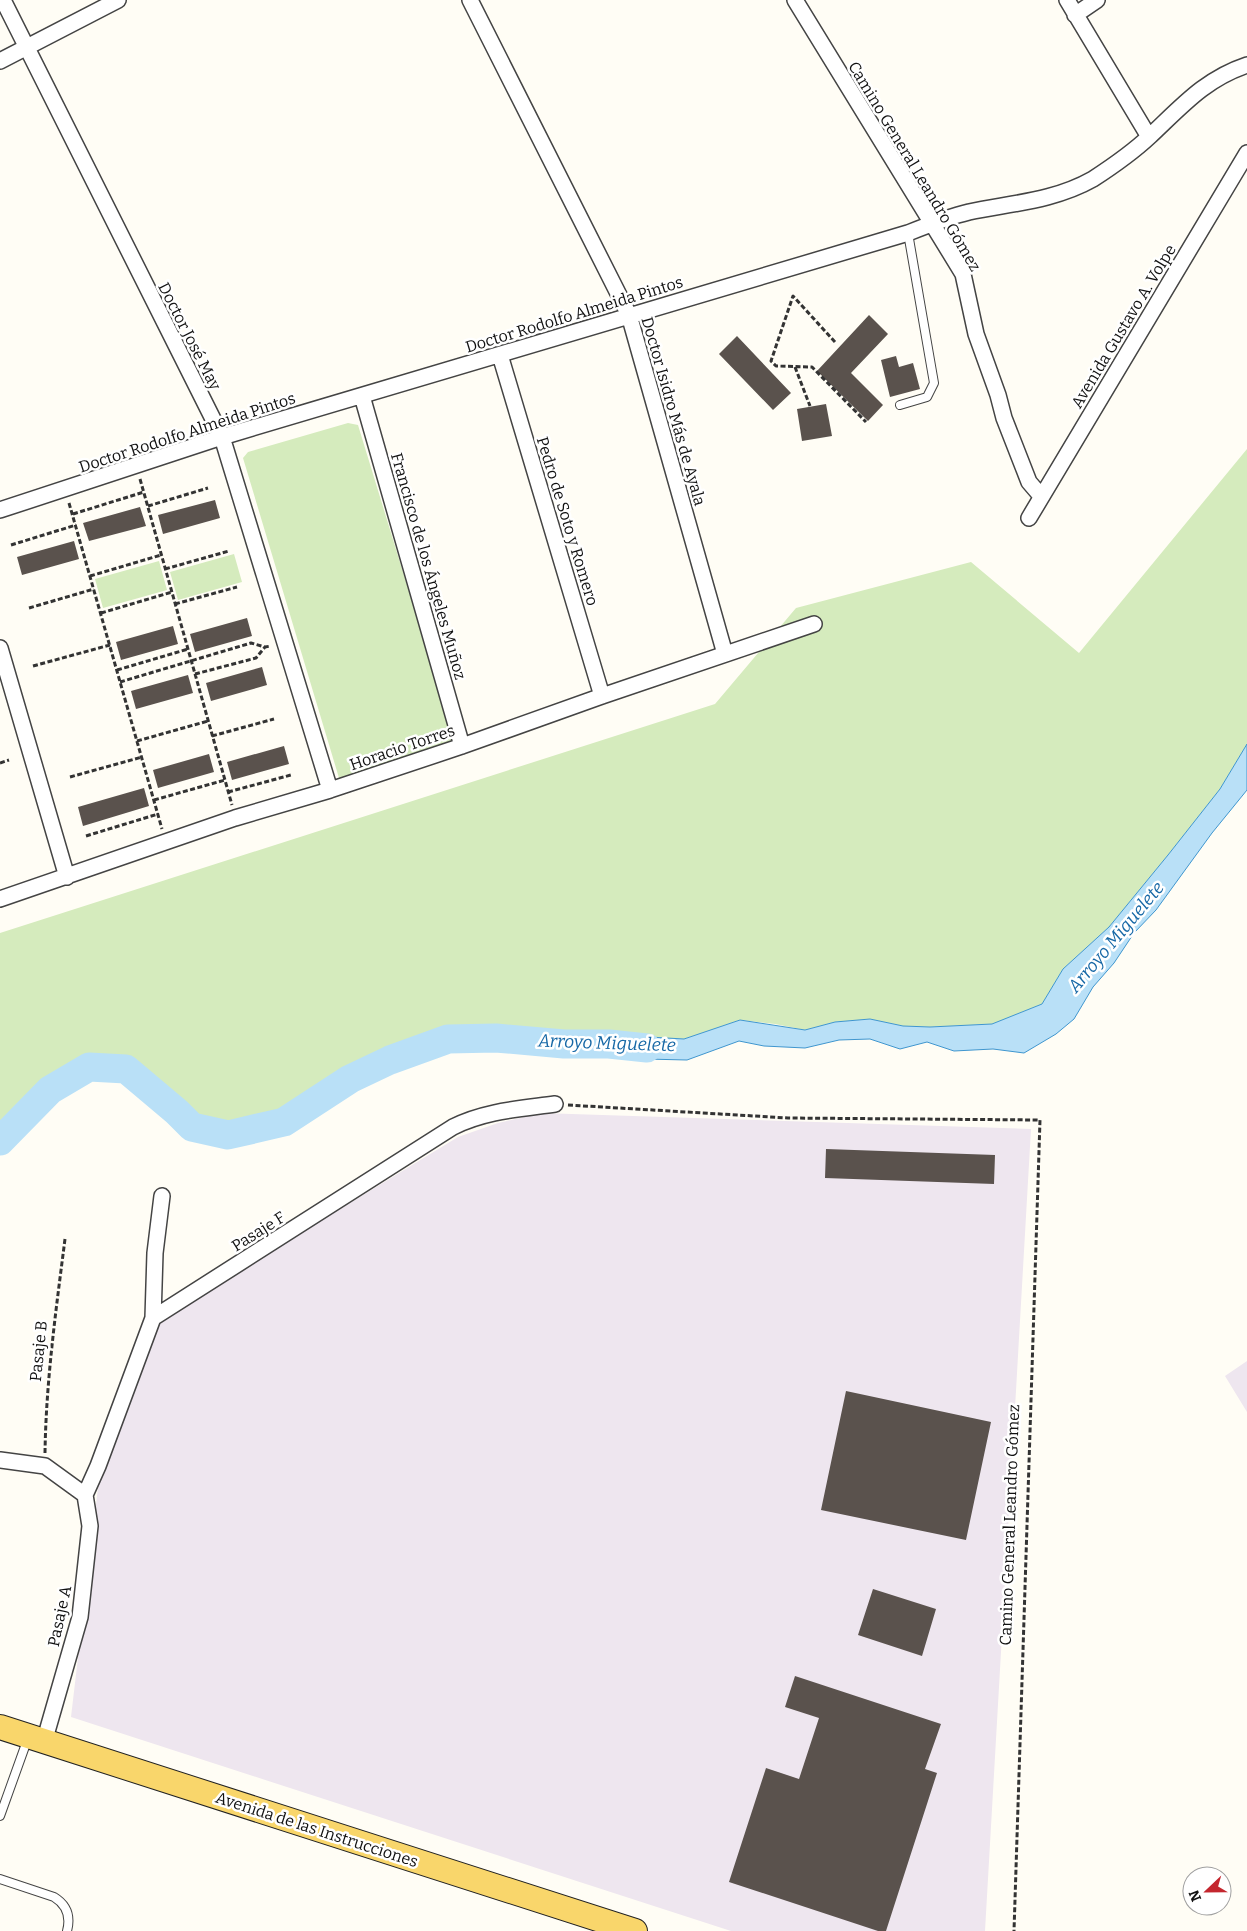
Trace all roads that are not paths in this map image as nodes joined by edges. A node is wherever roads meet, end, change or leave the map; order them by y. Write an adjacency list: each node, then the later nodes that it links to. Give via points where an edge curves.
1 (3, 0): 8 (street, Doctor José May)
2 (118, 0): 8 (street)
3 (470, 0): 15 (street, Doctor Isidro Más de Ayala)
4 (795, 0): 13 (street, Camino General Leandro Gómez)
5 (1067, 0): 7 (street)
6 (1097, 0): 7 (street)
7 (1076, 15): 11 (street)
8 (26, 48): 9 (street); 19 (street, Doctor José May)
9 (0, 61)
10 (1247, 64): 11 (street, Doctor Rodolfo Almeida Pintos, via 1196,91)
11 (1149, 137): 13 (street, Doctor Rodolfo Almeida Pintos, via 1122,160 1091,179 1047,198 966,213)
12 (1247, 153): 20 (street, Avenida Gustavo A. Volpe)
13 (930, 224): 14 (street, Doctor Rodolfo Almeida Pintos); 20 (street, Camino General Leandro Gómez, via 963,274 976,334 1004,418 1029,482)
14 (908, 233): 15 (street, Doctor Rodolfo Almeida Pintos); 18 (lane, via 934,383 927,397)
15 (629, 315): 16 (street, Doctor Rodolfo Almeida Pintos); 25 (street, Doctor Isidro Más de Ayala)
16 (500, 355): 17 (street, Doctor Rodolfo Almeida Pintos); 26 (street, Pedro de Soto y Romero)
17 (362, 396): 19 (street, Doctor Rodolfo Almeida Pintos); 27 (street, Francisco de los Ángeles Muñoz)
18 (900, 405)
19 (222, 437): 21 (street, Doctor Rodolfo Almeida Pintos); 28 (street, Doctor José May)
20 (1041, 496): 22 (street, Avenida Gustavo A. Volpe)
21 (0, 510)
22 (1029, 518)
23 (814, 624): 25 (street, Horacio Torres)
24 (0, 648): 29 (street)
25 (725, 654): 26 (street, Horacio Torres)
26 (602, 696): 27 (street, Horacio Torres)
27 (462, 746): 28 (street, Horacio Torres)
28 (330, 790): 29 (street, Horacio Torres, via 235,818)
29 (67, 877): 30 (street, Horacio Torres)
30 (0, 899)
31 (555, 1104): 33 (street, Pasaje F, via 491,1113 453,1127)
32 (162, 1196): 33 (street, via 155,1253)
33 (153, 1318): 35 (street)
34 (0, 1460): 35 (street, via 45,1466)
35 (85, 1495): 37 (street, Pasaje A, via 90,1526 80,1617)
36 (0, 1727): 37 (main road, Avenida de las Instrucciones)
37 (36, 1739): 38 (lane); 41 (main road, Avenida de las Instrucciones)
38 (0, 1816)
39 (0, 1879): 40 (lane, via 61,1901 69,1914)
40 (67, 1931)
41 (635, 1931)

